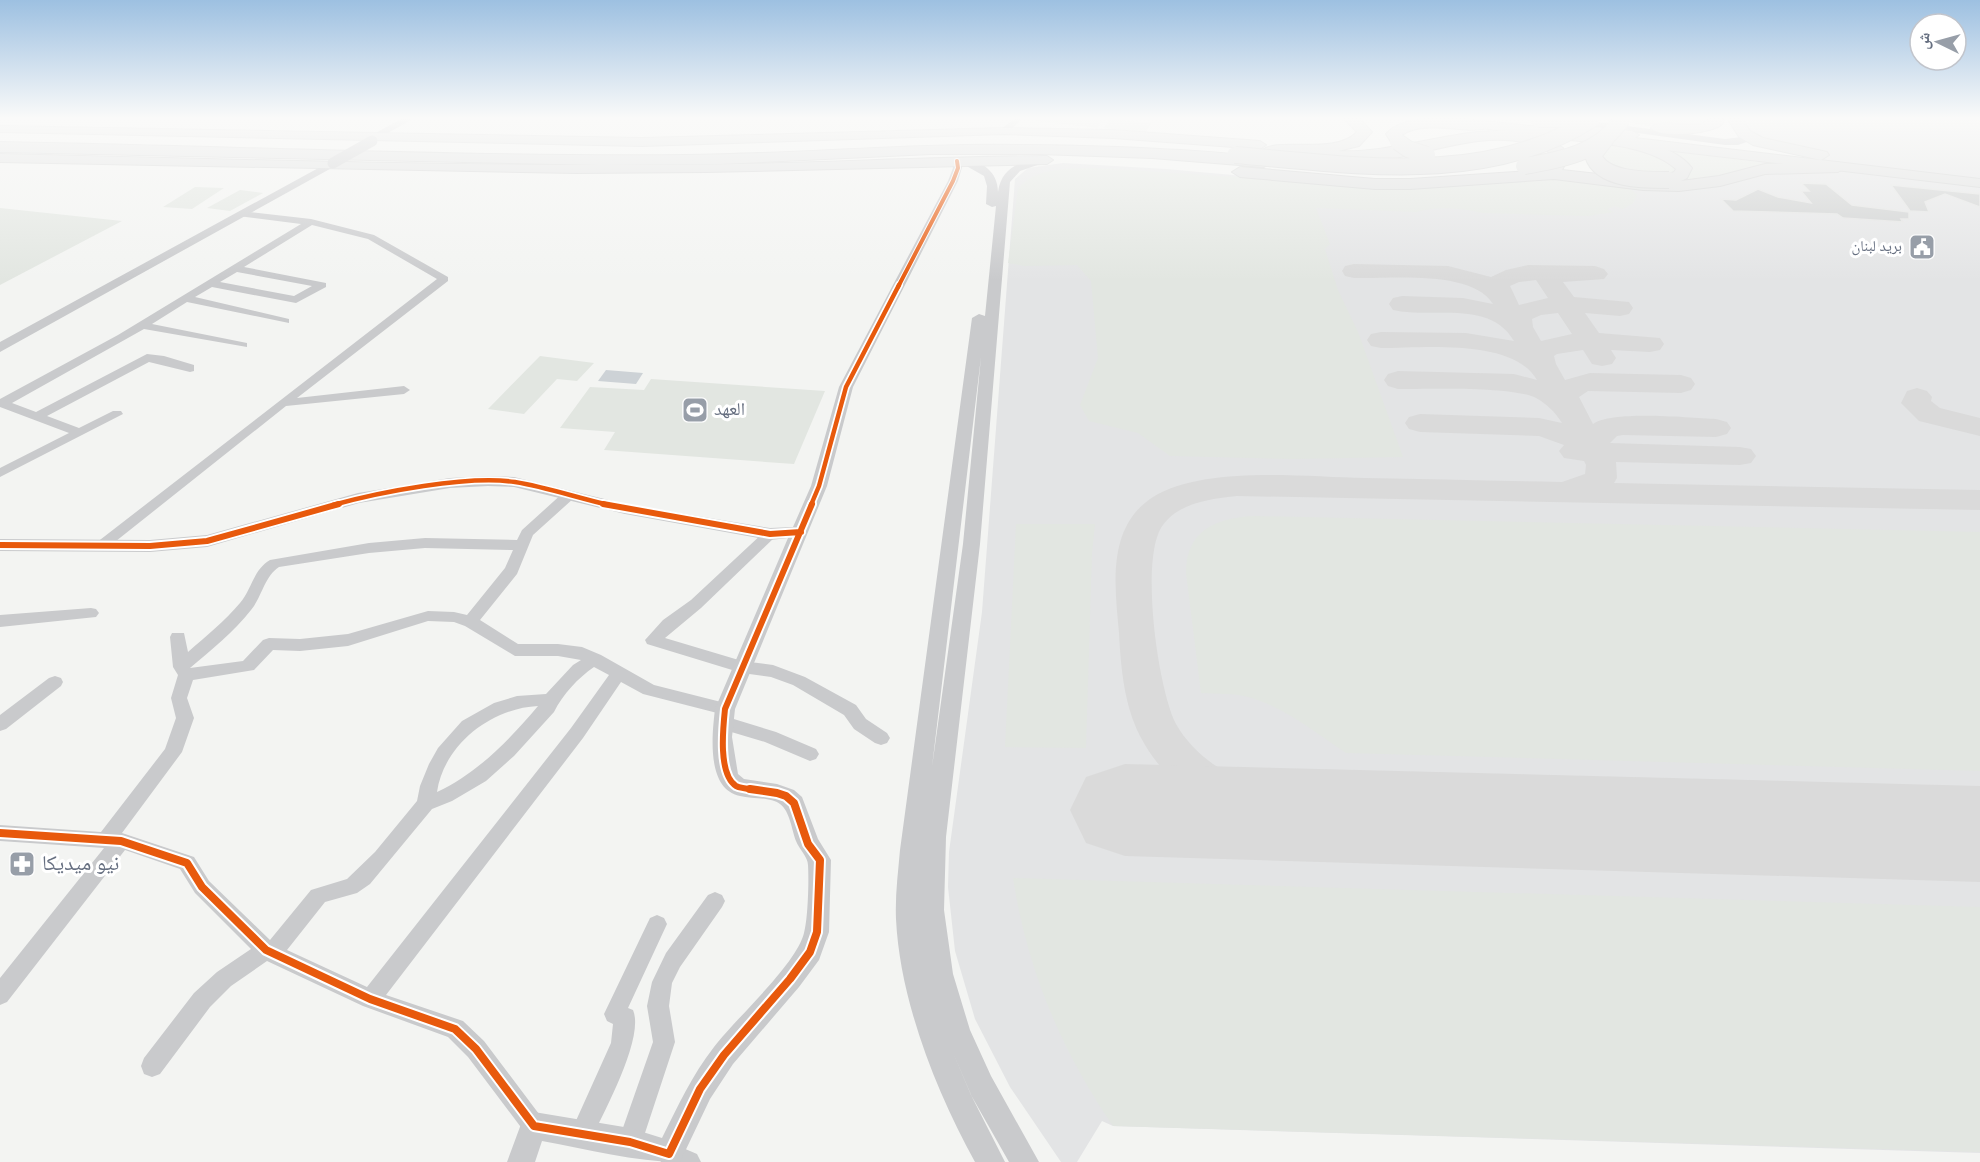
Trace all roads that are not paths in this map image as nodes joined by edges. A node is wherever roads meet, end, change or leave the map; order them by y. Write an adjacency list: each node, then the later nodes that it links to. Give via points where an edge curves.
1 (311, 173): 17 (street)
2 (956, 173): 37 (street, via 846,387 819,486)
3 (988, 173): 70 (street, via 992,199 966,438 911,850 909,926 935,1039)
4 (1009, 173): 71 (street, via 1005,182 982,436 937,819 931,903 935,945 953,1017 999,1120)
5 (1246, 173): 15 (highway, via 1375,184)
6 (1342, 173): 15 (highway)
7 (1524, 173): 13 (highway)
8 (1614, 173): 9 (highway, bridge, via 1669,180)
9 (1682, 173)
10 (1750, 173): 13 (highway, via 1679,186 1554,174)
11 (1910, 173): 16 (highway)
12 (1949, 173): 14 (highway)
13 (1516, 175): 15 (highway)
14 (1980, 176)
15 (1462, 180)
16 (1980, 183)
17 (241, 214): 18 (street); 27 (street)
18 (311, 222): 19 (street); 30 (street, via 371,237 444,279)
19 (234, 268): 20 (street); 22 (street, via 322,285)
20 (209, 283): 21 (street); 22 (street)
21 (185, 298): 23 (street); 25 (street)
22 (296, 300): 23 (street)
23 (269, 316): 24 (street)
24 (285, 321)
25 (142, 325): 26 (street); 31 (street)
26 (243, 345)
27 (0, 348)
28 (190, 368): 33 (street, via 147,358)
29 (404, 390): 30 (street)
30 (282, 403): 41 (street)
31 (1, 404): 33 (street)
32 (117, 414): 34 (street)
33 (37, 417): 34 (street)
34 (80, 433): 35 (street)
35 (0, 473)
36 (569, 495): 38 (street, via 625,509); 39 (street, via 527,533); 41 (street, via 514,482 450,483 335,504 207,541)
37 (801, 532): 38 (street); 47 (street)
38 (770, 534): 47 (street, via 653,640)
39 (521, 544): 44 (street, via 512,570); 48 (street, via 425,543 276,562 265,570 246,605)
40 (0, 545): 41 (street)
41 (101, 546)
42 (91, 613): 43 (street)
43 (0, 621)
44 (471, 622): 46 (street, via 515,650 558,650); 48 (street, via 428,616 348,640 269,644 248,666)
45 (178, 637): 48 (street)
46 (595, 659): 49 (street); 51 (street, via 579,669)
47 (742, 667): 52 (street); 54 (street, via 772,671 819,691 850,710 860,724)
48 (183, 671): 58 (street, via 179,698 185,718 173,752)
49 (619, 672): 52 (street, via 649,690); 63 (street, via 577,733)
50 (55, 682): 53 (street)
51 (550, 700): 56 (street, via 505,756 444,798); 56 (street, via 507,705 471,723 448,746 432,774)
52 (724, 716): 55 (street); 68 (street, via 723,754 728,778 738,787 790,799 808,844 820,860 816,932 810,952 700,1089)
53 (0, 724)
54 (881, 738)
55 (810, 754)
56 (426, 804): 61 (street, via 366,874 352,887 318,896)
57 (0, 833): 58 (street)
58 (113, 841): 61 (street, via 187,863 202,887); 62 (street)
59 (715, 901): 67 (street, via 662,982 658,1006 664,1042)
60 (657, 924): 66 (street, via 619,1002 615,1014 624,1017 622,1044)
61 (269, 951): 63 (street); 64 (street, via 224,979 202,1000)
62 (0, 995)
63 (370, 999): 65 (street, via 455,1029 476,1049)
64 (152, 1066)
65 (534, 1126): 66 (street); 69 (street)
66 (582, 1134): 67 (street)
67 (630, 1142): 68 (street)
68 (679, 1158)
69 (520, 1162)
70 (991, 1162)
71 (1025, 1162)

